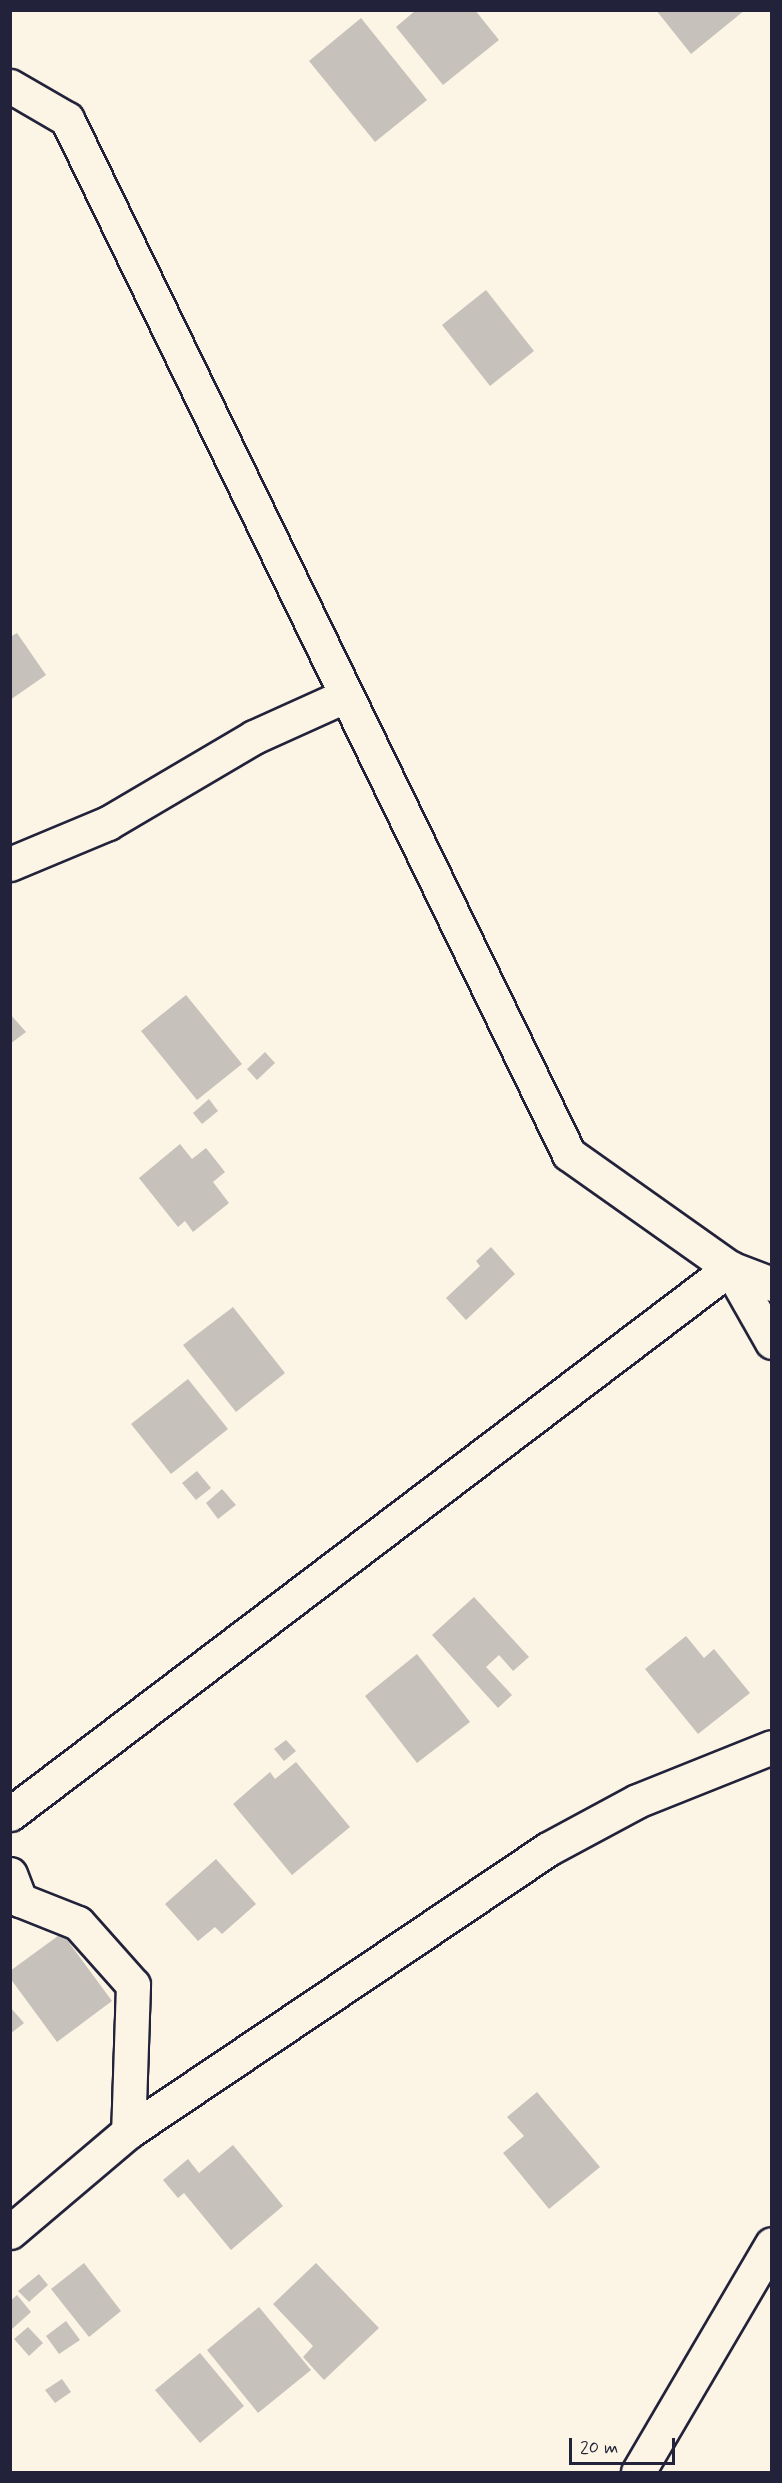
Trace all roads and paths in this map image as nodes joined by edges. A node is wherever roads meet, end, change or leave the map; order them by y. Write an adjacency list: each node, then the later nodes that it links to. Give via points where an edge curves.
1 (10, 86): 2 (street, via 67,119)
2 (345, 696): 3 (street, via 254,737 108,823); 4 (street, via 569,1154)
3 (10, 864)
4 (729, 1268): 5 (street); 6 (street); 8 (street)
5 (771, 1284)
6 (771, 1341)
7 (771, 1747): 10 (street, via 637,1801 548,1850)
8 (10, 1814)
9 (10, 1874): 10 (street, via 20,1900 78,1923 133,1985)
10 (128, 2132): 11 (street)
11 (10, 2232)
12 (771, 2244): 13 (street)
13 (638, 2472)

